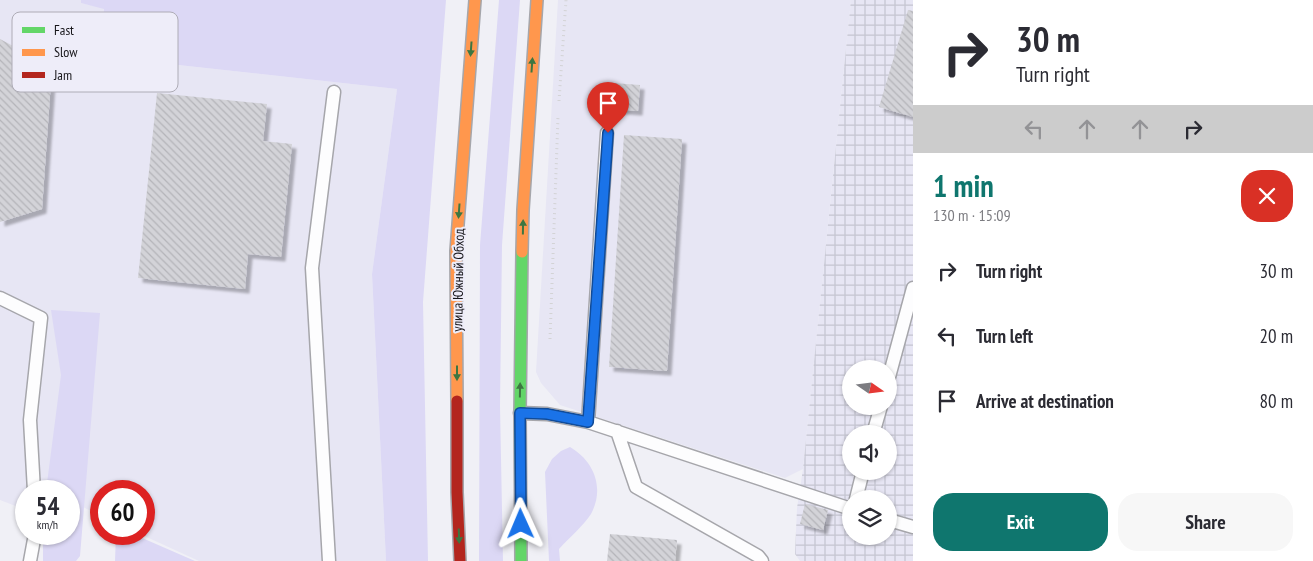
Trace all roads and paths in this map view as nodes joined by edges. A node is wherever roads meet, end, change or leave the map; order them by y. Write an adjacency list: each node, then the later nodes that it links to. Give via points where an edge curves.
1 (475, 0): 22 (main road, улица Южный Обход, one-way to 22, via 456,250)
2 (537, 0): 12 (main road, one-way to 2, via 523,210)
3 (566, 0): 5 (path)
4 (334, 92): 21 (lane, via 312,268)
5 (558, 106)
6 (558, 116): 10 (path)
7 (608, 133): 13 (lane)
8 (913, 288): 11 (lane)
9 (0, 298): 15 (lane, via 40,318 30,420)
10 (549, 344)
11 (894, 360)
12 (520, 413): 13 (lane, via 547,414); 23 (main road)
13 (588, 422): 14 (lane)
14 (617, 431): 16 (lane); 24 (lane, via 636,487)
15 (33, 480)
16 (842, 506)
17 (897, 522): 18 (lane)
18 (913, 527)
19 (33, 545): 20 (lane)
20 (30, 561)
21 (329, 561)
22 (460, 561)
23 (521, 561)
24 (762, 561)

